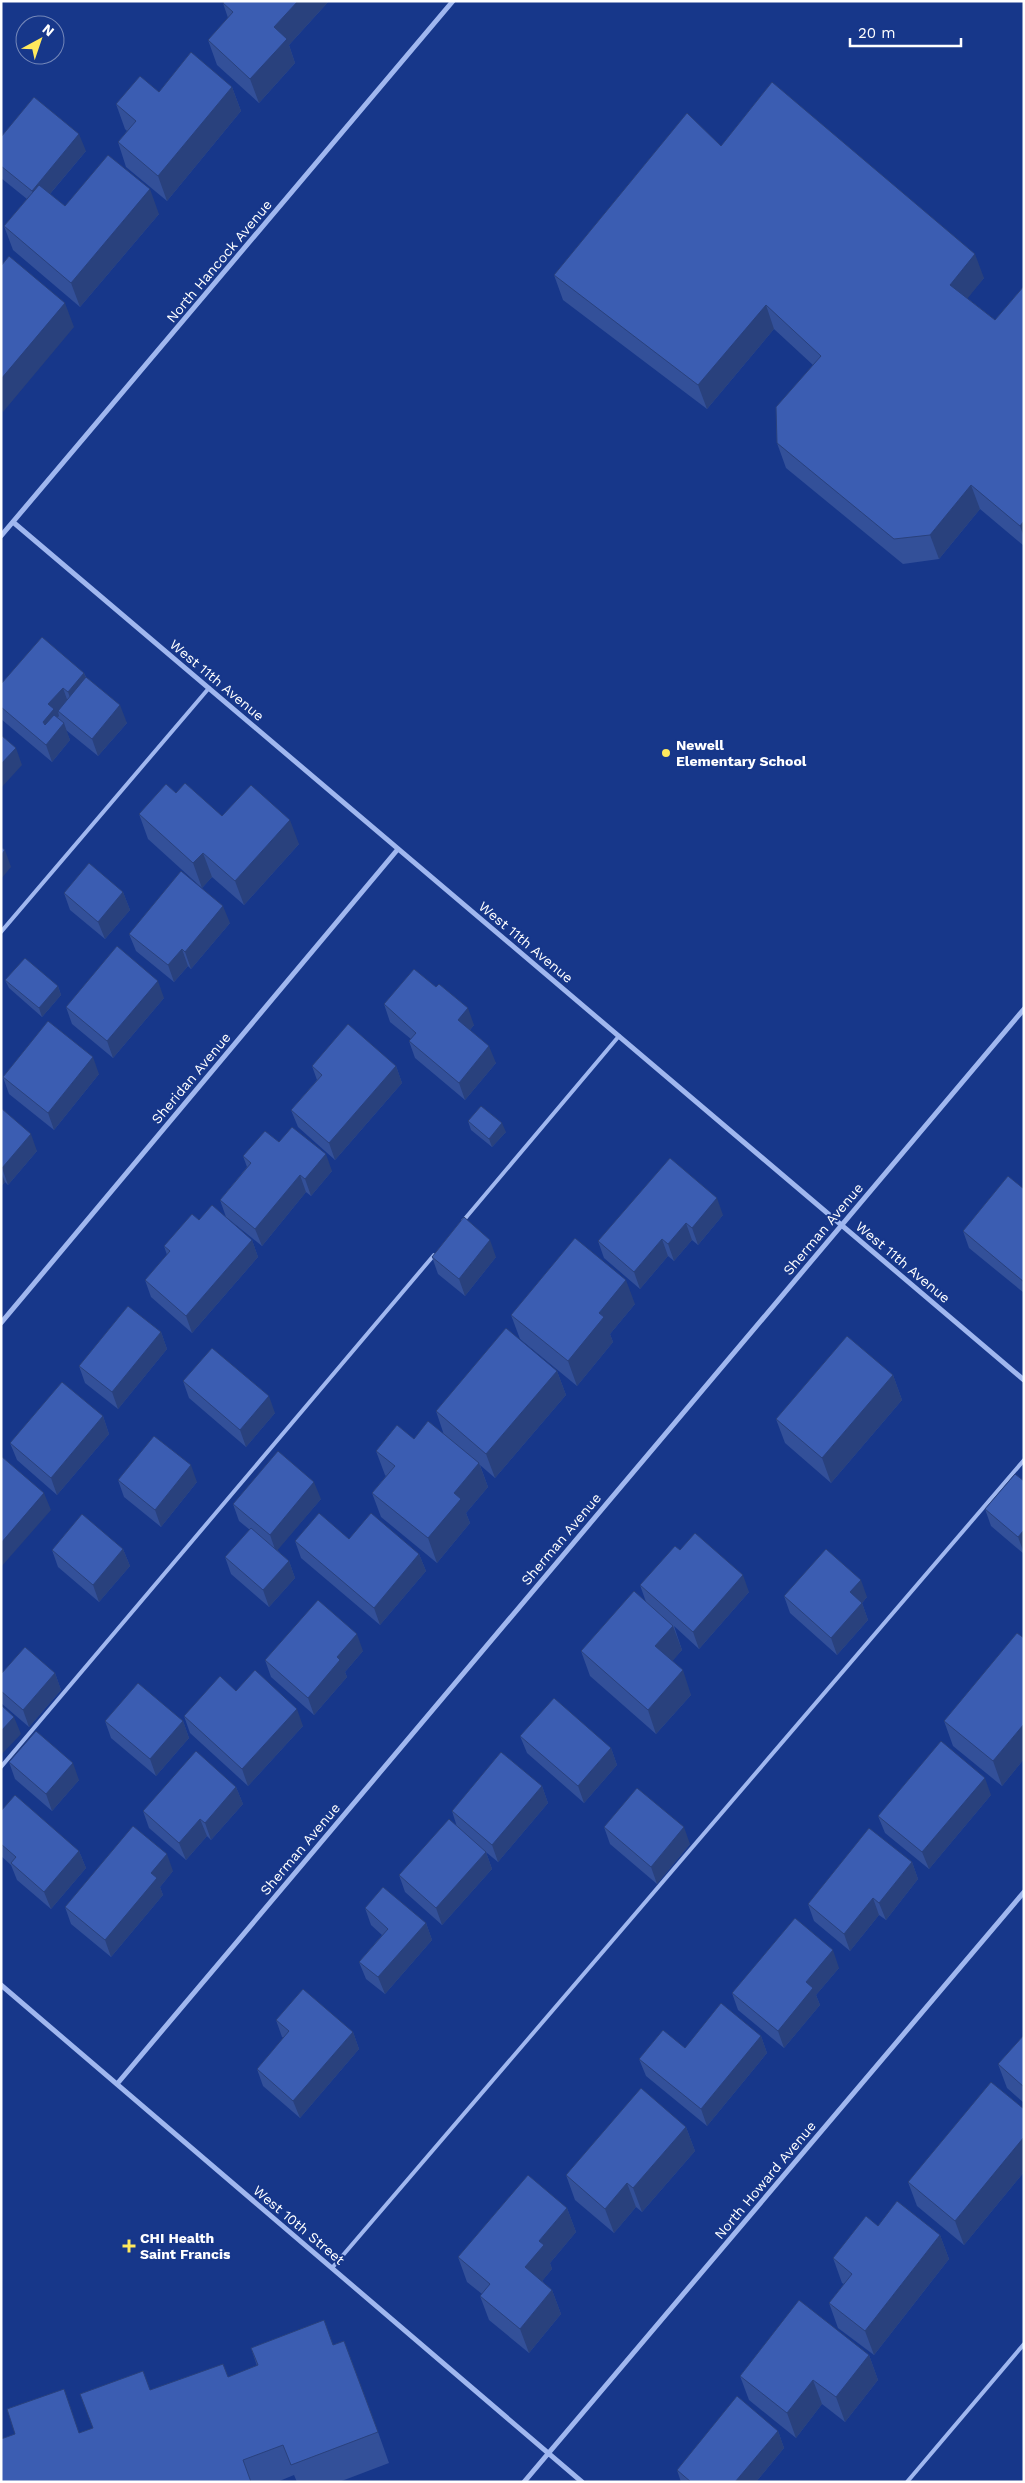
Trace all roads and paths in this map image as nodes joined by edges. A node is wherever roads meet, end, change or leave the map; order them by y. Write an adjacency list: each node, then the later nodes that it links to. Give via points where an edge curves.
1 (453, 1): 2 (street, North Hancock Avenue)
2 (13, 522): 3 (street, North Hancock Avenue); 4 (street, West 11th Avenue)
3 (1, 536)
4 (209, 688): 5 (street, West 11th Avenue); 6 (lane)
5 (398, 849): 8 (street, West 11th Avenue); 12 (street, Sheridan Avenue)
6 (1, 932)
7 (1024, 1009): 9 (street, Sherman Avenue)
8 (619, 1036): 9 (street, West 11th Avenue); 10 (lane)
9 (841, 1224): 13 (street, West 11th Avenue); 18 (street, Sherman Avenue)
10 (458, 1227)
11 (439, 1249): 15 (lane)
12 (1, 1323)
13 (1024, 1380)
14 (1024, 1460): 19 (lane)
15 (1, 1767)
16 (1024, 1892): 21 (street, North Howard Avenue)
17 (1, 1986): 18 (street, West 10th Street)
18 (117, 2084): 19 (street, West 10th Street)
19 (332, 2268): 21 (street, West 10th Street)
20 (1024, 2344): 24 (lane)
21 (548, 2453): 22 (street, North Howard Avenue); 23 (street, West 10th Street)
22 (524, 2482)
23 (582, 2482)
24 (908, 2482)

